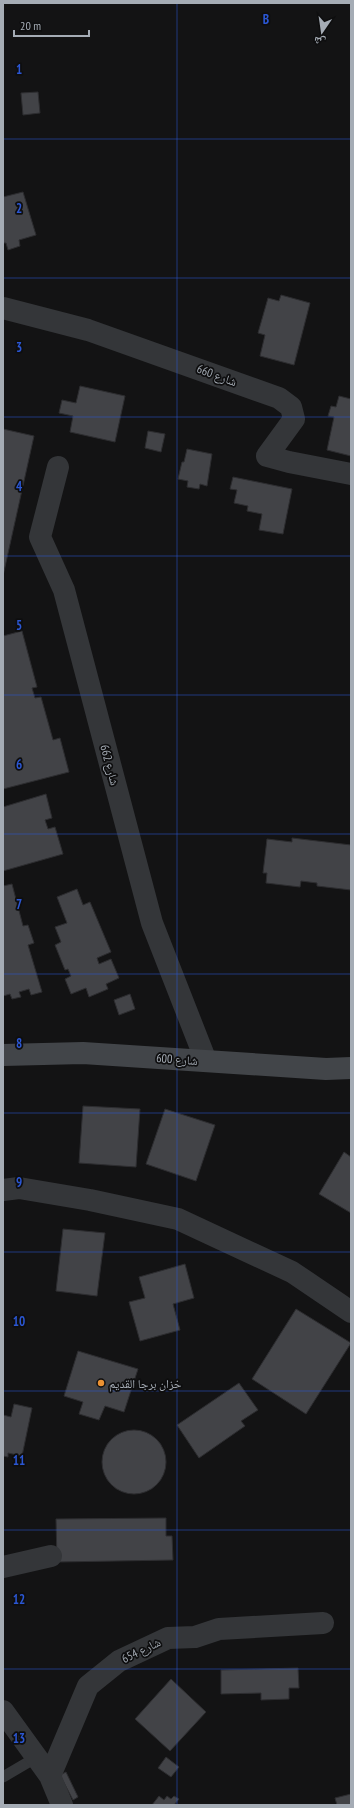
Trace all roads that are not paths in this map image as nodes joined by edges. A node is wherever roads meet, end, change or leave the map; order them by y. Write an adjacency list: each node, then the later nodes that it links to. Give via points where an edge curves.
1 (3, 308): 3 (street, شارع 660, via 88,330 279,398 291,407 294,419 267,456)
2 (58, 467): 5 (street, شارع 662, via 40,537 64,590 152,923)
3 (351, 474)
4 (3, 1055): 5 (main road, شارع 600, via 83,1053)
5 (206, 1061): 6 (main road, شارع 600, via 326,1069)
6 (351, 1068)
7 (3, 1190): 8 (street, via 19,1188 178,1219 292,1272)
8 (351, 1312)
9 (52, 1556): 10 (street)
10 (3, 1567)
11 (323, 1623): 14 (street, شارع 654, via 219,1629 195,1637 168,1638 118,1661 88,1686)
12 (3, 1711): 13 (street)
13 (37, 1757): 14 (street); 15 (lane)
14 (50, 1776): 16 (street)
15 (3, 1777)
16 (62, 1805)

